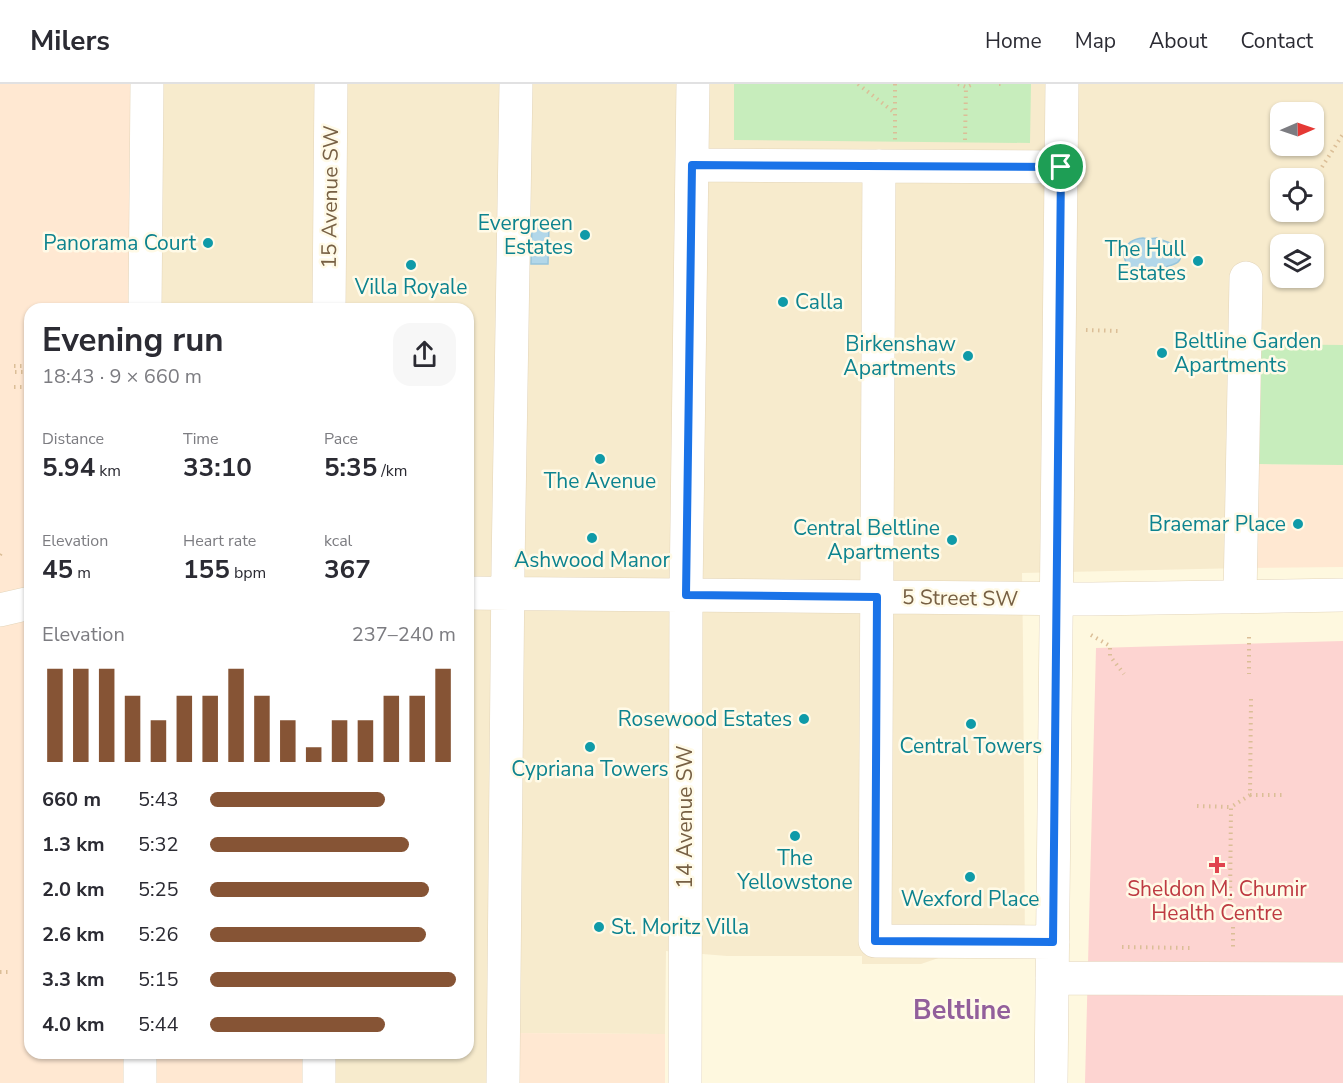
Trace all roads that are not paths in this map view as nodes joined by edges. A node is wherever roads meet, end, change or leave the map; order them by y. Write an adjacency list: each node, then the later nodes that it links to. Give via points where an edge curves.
1 (147, 84): 10 (street)
2 (331, 84): 11 (street, 15 Avenue SW)
3 (516, 84): 13 (street)
4 (693, 84): 7 (street, 14 Avenue SW)
5 (1062, 84): 8 (street)
6 (887, 155): 7 (street); 8 (street); 16 (street)
7 (692, 165): 14 (street, 14 Avenue SW)
8 (1061, 167): 18 (street)
9 (1246, 278): 17 (street)
10 (145, 303)
11 (328, 303)
12 (474, 593): 13 (street, 5 Street SW)
13 (508, 593): 14 (street, 5 Street SW); 28 (street)
14 (686, 595): 16 (street, 5 Street SW); 29 (street, 14 Avenue SW)
15 (1343, 595): 17 (street, 5 Street SW)
16 (877, 597): 18 (street, 5 Street SW); 21 (street, via 875,941)
17 (1240, 597): 18 (street, 5 Street SW)
18 (1057, 599): 21 (street)
19 (24, 604): 20 (street)
20 (0, 610)
21 (1053, 942): 22 (street)
22 (1052, 978): 23 (street); 30 (street)
23 (1343, 979)
24 (140, 1059): 26 (street)
25 (319, 1059): 27 (street)
26 (140, 1083)
27 (319, 1083)
28 (503, 1083)
29 (685, 1083)
30 (1052, 1083)

